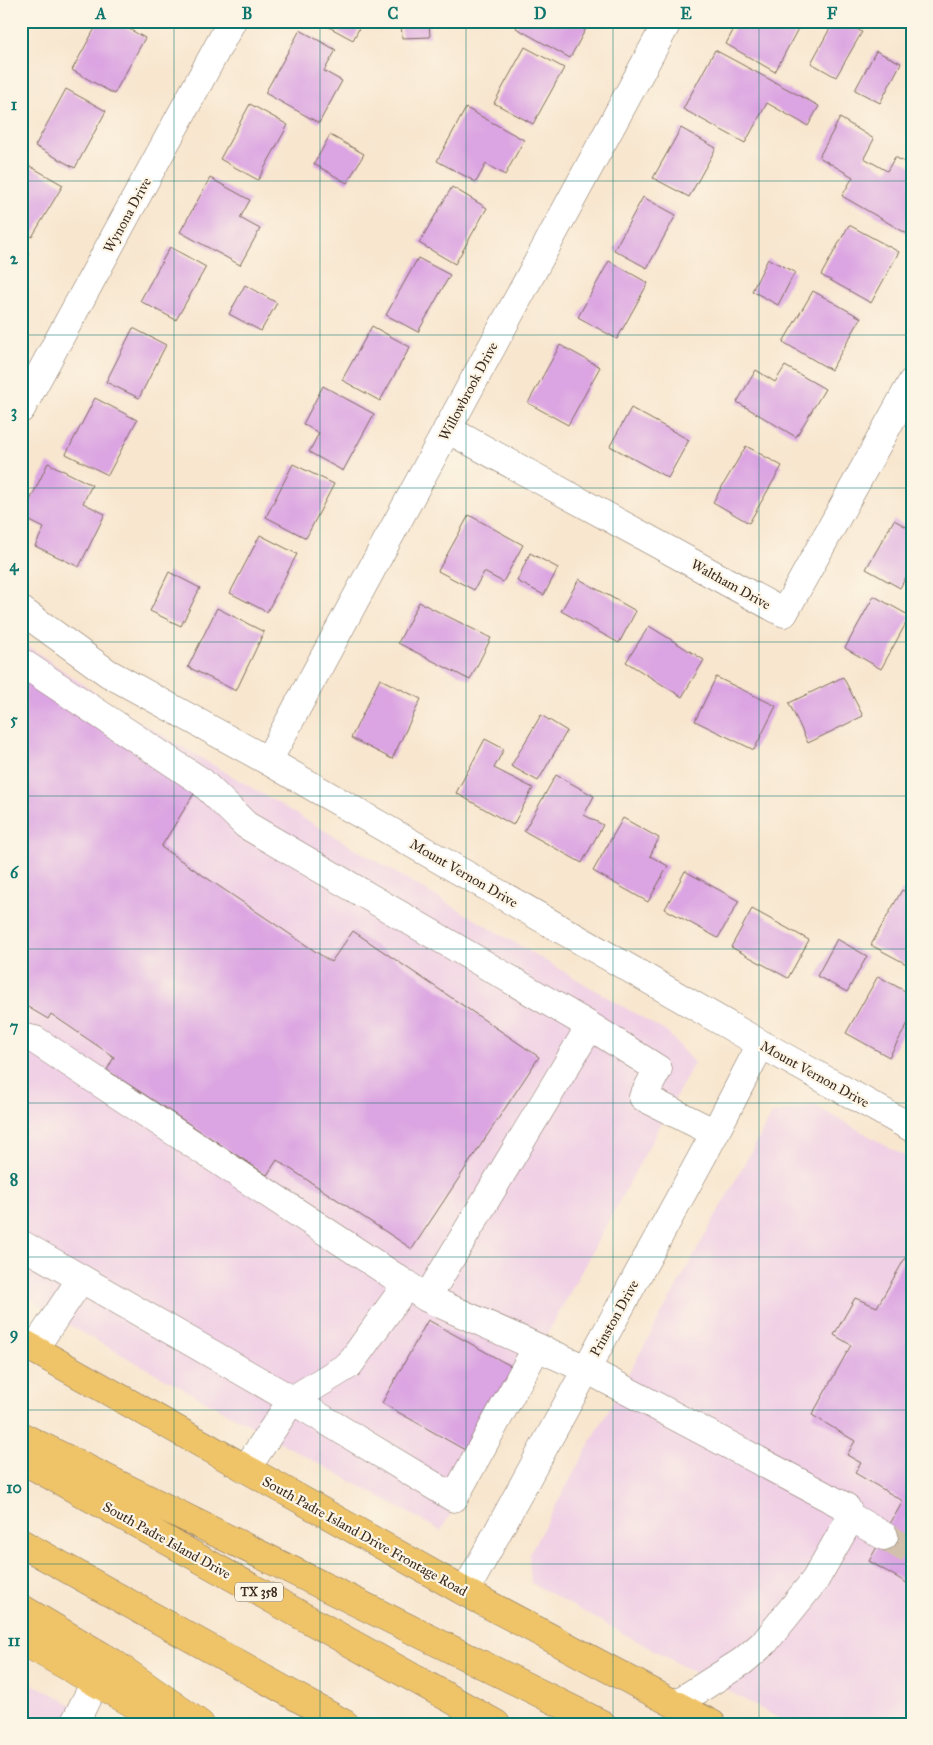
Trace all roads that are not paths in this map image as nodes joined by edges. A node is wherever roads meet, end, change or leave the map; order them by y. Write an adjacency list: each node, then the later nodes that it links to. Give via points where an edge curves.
1 (232, 21): 4 (street, Wynona Drive)
2 (668, 21): 5 (street, Willowbrook Drive)
3 (912, 382): 5 (street, Waltham Drive, via 784,613)
4 (21, 409)
5 (447, 429): 8 (street, Willowbrook Drive)
6 (21, 610): 8 (street, Mount Vernon Drive, via 108,673)
7 (21, 662): 9 (street, via 202,782 246,825)
8 (268, 761): 11 (street, Mount Vernon Drive)
9 (590, 1026): 13 (street, via 658,1069 643,1097); 16 (street)
10 (21, 1037): 16 (street, via 35,1040)
11 (761, 1044): 12 (street, Mount Vernon Drive); 13 (street, Prinston Drive)
12 (912, 1128)
13 (715, 1133): 19 (street, Prinston Drive)
14 (21, 1244): 15 (street)
15 (81, 1278): 17 (street); 20 (street)
16 (417, 1291): 18 (street); 20 (street, via 349,1365)
17 (28, 1346): 23 (main road, South Padre Island Drive Frontage Road)
18 (537, 1347): 19 (street); 20 (street, via 454,1498)
19 (586, 1369): 24 (street, via 846,1507); 27 (street, Prinston Drive)
20 (292, 1400): 23 (street)
21 (21, 1436): 37 (main road)
22 (21, 1460): 36 (main road, South Padre Island Drive / TX 358)
23 (246, 1469): 27 (main road, South Padre Island Drive Frontage Road)
24 (850, 1517): 25 (street); 31 (street, via 815,1580 765,1642 743,1661)
25 (884, 1536)
26 (21, 1543): 35 (main road)
27 (465, 1592): 31 (main road, South Padre Island Drive Frontage Road)
28 (21, 1608): 34 (main road, via 112,1662)
29 (21, 1640): 30 (main road)
30 (95, 1682): 32 (street); 33 (main road)
31 (676, 1704): 38 (main road, South Padre Island Drive Frontage Road)
32 (74, 1724)
33 (169, 1724)
34 (200, 1724)
35 (344, 1724)
36 (496, 1724)
37 (602, 1724)
38 (712, 1724)

